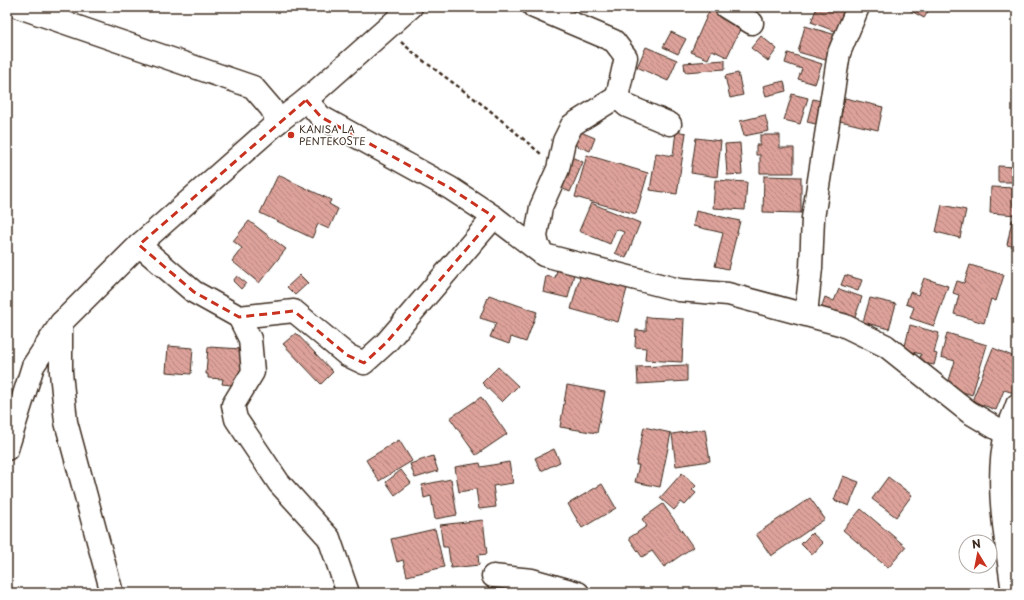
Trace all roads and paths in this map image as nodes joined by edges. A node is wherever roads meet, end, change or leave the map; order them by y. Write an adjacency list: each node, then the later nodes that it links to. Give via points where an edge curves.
1 (19, 7): 10 (street, via 253,87 271,108)
2 (411, 7): 7 (street)
3 (534, 7): 8 (street, via 614,42 626,57)
4 (726, 7): 6 (street)
5 (858, 7): 16 (street, via 839,53 814,218)
6 (752, 23)
7 (386, 29): 9 (street); 12 (path, via 421,59 487,108)
8 (617, 97): 11 (street, via 627,106); 12 (street, via 572,125 564,141)
9 (306, 100): 10 (street); 13 (street, via 321,116 450,188)
10 (278, 122): 14 (street)
11 (670, 124)
12 (558, 169): 15 (street, via 541,208 536,236 538,246)
13 (494, 218): 15 (street); 17 (street, via 386,343 364,363 347,355 294,311)
14 (140, 245): 17 (street, via 194,292); 18 (street)
15 (544, 255): 16 (street, via 679,290 728,294)
16 (806, 314): 20 (street, via 843,325 886,346 968,412)
17 (239, 317): 24 (street, via 250,339 253,372 233,404 236,418 279,484 330,538)
18 (61, 323): 21 (street, via 33,366); 23 (street, via 61,372 66,422)
19 (1017, 405): 20 (street)
20 (1006, 434): 26 (street, via 1002,469 1003,507)
21 (7, 449)
22 (493, 576): 25 (street, via 532,580)
23 (112, 593)
24 (348, 593)
25 (578, 593)
26 (1013, 593)

